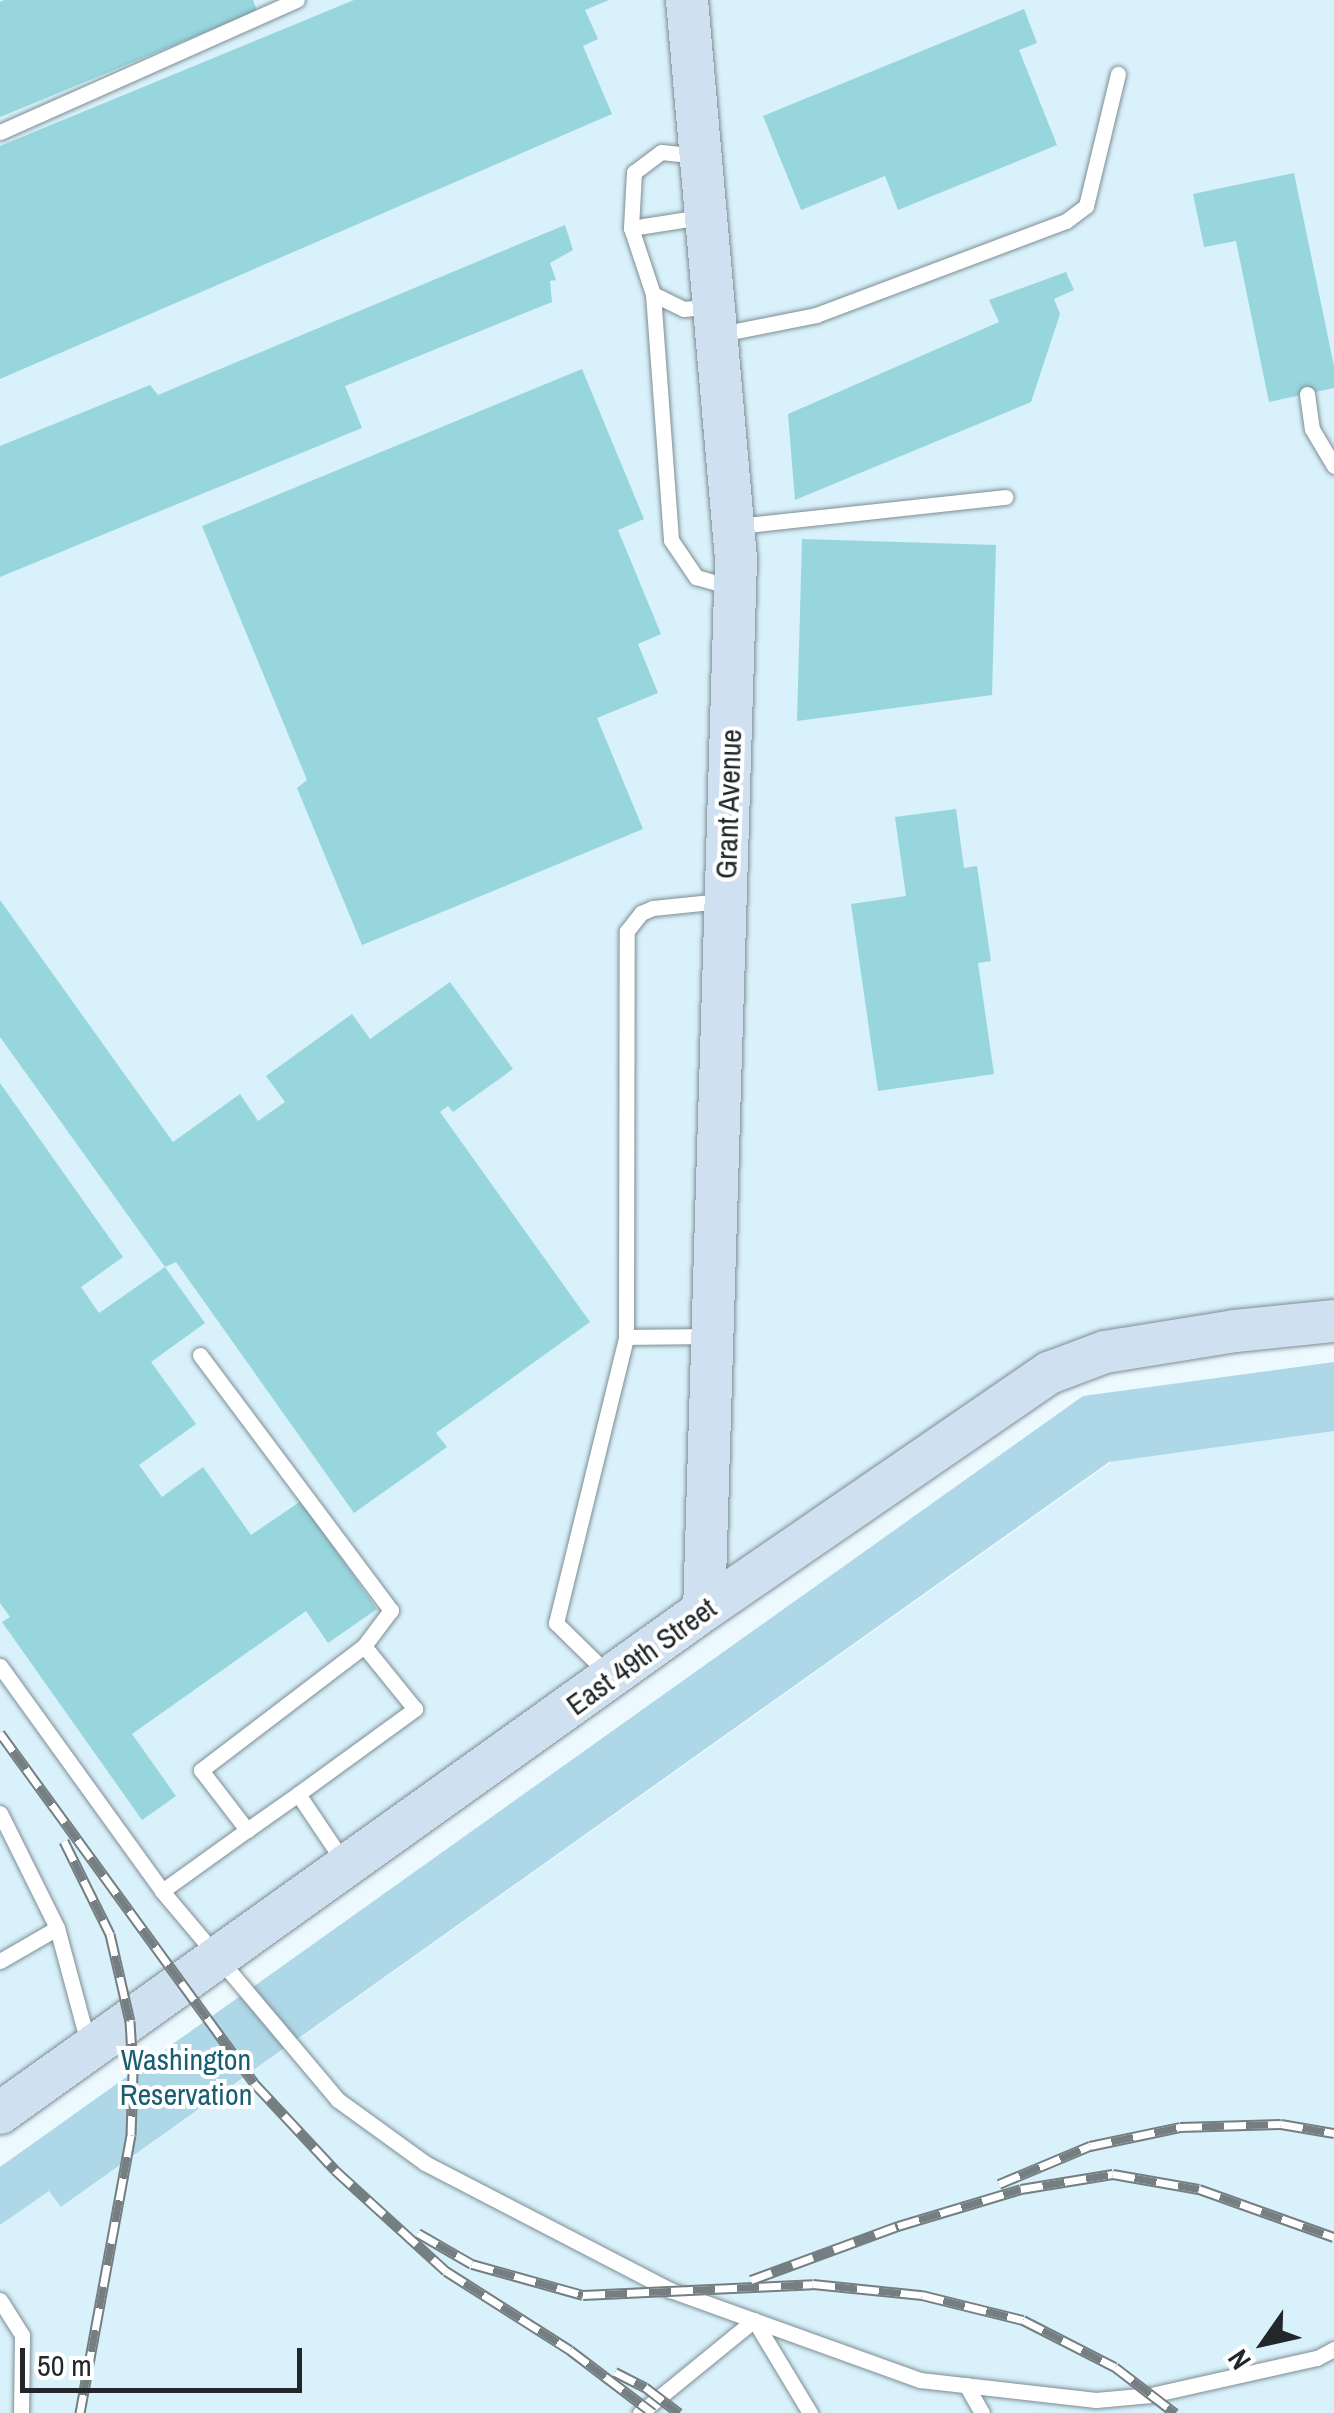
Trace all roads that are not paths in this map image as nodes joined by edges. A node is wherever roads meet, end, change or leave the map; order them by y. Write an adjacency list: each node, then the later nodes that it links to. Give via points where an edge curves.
1 (297, 0): 4 (lane)
2 (688, 0): 5 (street, Grant Avenue)
3 (1118, 74): 9 (lane, via 1086,206 1066,221 816,315)
4 (0, 132)
5 (702, 157): 6 (street, Grant Avenue); 7 (lane, via 661,152 634,172)
6 (708, 216): 7 (lane); 9 (street, Grant Avenue)
7 (631, 228): 8 (lane)
8 (653, 294): 9 (lane); 14 (lane, via 671,540 696,577)
9 (716, 320): 13 (street, Grant Avenue)
10 (1307, 394): 11 (lane, via 1317,444)
11 (1334, 466)
12 (1005, 497): 13 (lane)
13 (734, 527): 14 (street, Grant Avenue)
14 (735, 588): 15 (street, Grant Avenue)
15 (726, 901): 17 (street, Grant Avenue); 18 (lane, via 652,908 626,931)
16 (1334, 1321): 20 (street, East 49th Street, via 1104,1352 1049,1373)
17 (712, 1336): 18 (lane); 20 (street, Grant Avenue)
18 (626, 1337): 23 (lane, via 556,1623)
19 (200, 1355): 21 (lane, via 391,1610)
20 (704, 1610): 23 (street, East 49th Street)
21 (364, 1646): 24 (lane, via 415,1708); 26 (lane, via 200,1770)
22 (0, 1666): 28 (lane)
23 (612, 1677): 27 (street, East 49th Street)
24 (298, 1794): 26 (lane); 27 (lane)
25 (0, 1812): 29 (lane)
26 (246, 1830): 28 (lane)
27 (347, 1867): 31 (street, East 49th Street)
28 (162, 1891): 31 (lane)
29 (57, 1928): 30 (lane); 32 (lane)
30 (0, 1960)
31 (220, 1960): 32 (street, East 49th Street); 35 (lane, via 338,2100 425,2163 670,2290)
32 (90, 2051): 33 (street, East 49th Street)
33 (0, 2113)
34 (0, 2300): 39 (lane, via 22,2335)
35 (754, 2320): 37 (lane, via 920,2380); 40 (lane); 41 (lane)
36 (1334, 2349): 38 (lane)
37 (966, 2385): 38 (lane); 42 (lane)
38 (1110, 2406)
39 (21, 2413)
40 (640, 2413)
41 (810, 2413)
42 (982, 2413)

